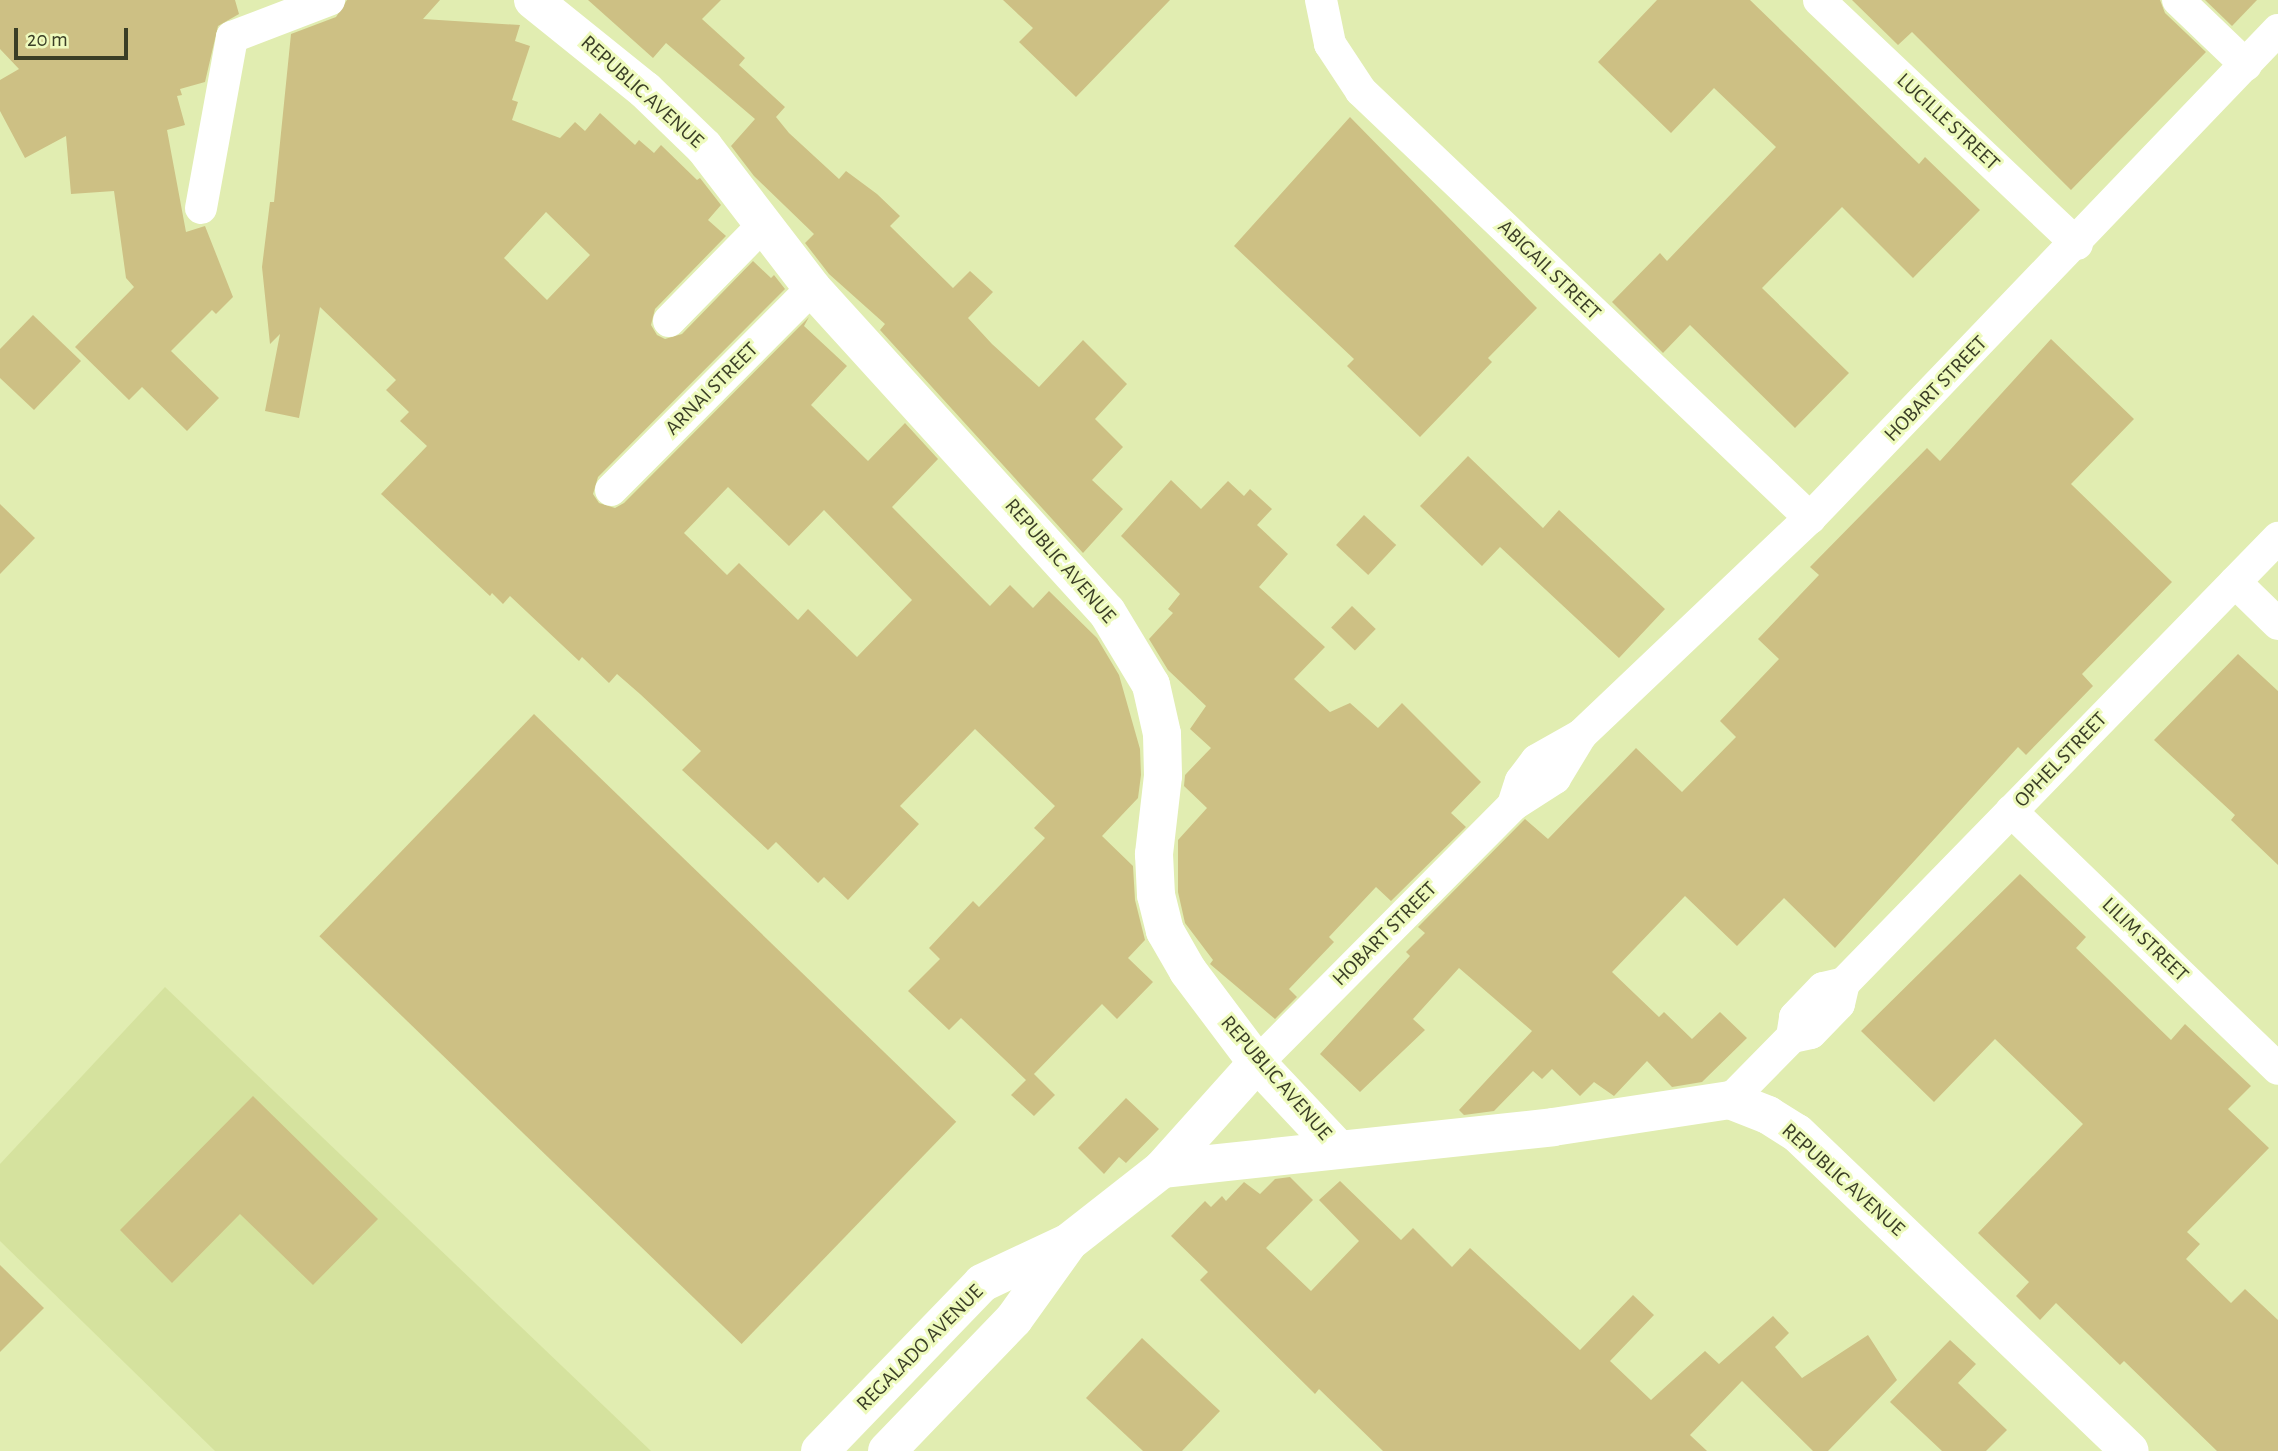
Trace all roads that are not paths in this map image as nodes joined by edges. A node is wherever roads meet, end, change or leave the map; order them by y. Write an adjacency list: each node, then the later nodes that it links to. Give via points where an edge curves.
1 (329, 0): 8 (street, via 232,37)
2 (533, 0): 9 (main road, REPUBLIC AVENUE, via 645,90 695,138)
3 (1321, 0): 14 (street, ABIGAIL STREET, via 1330,44 1361,91)
4 (1819, 0): 10 (street, LUCILLE STREET)
5 (2178, 0): 7 (street)
6 (2278, 30): 7 (street, HOBART STREET)
7 (2246, 65): 10 (street, HOBART STREET)
8 (201, 208)
9 (764, 224): 11 (main road, REPUBLIC AVENUE); 12 (street)
10 (2077, 244): 14 (street, HOBART STREET)
11 (813, 288): 13 (street, ARNAI STREET); 19 (main road, REPUBLIC AVENUE, via 1068,565 1129,644 1151,685 1162,734 1163,776 1154,853 1156,895 1165,931 1188,971)
12 (669, 321)
13 (611, 490)
14 (1810, 519): 19 (street, HOBART STREET, via 1581,735 1555,778 1513,805)
15 (2278, 538): 16 (street, OPHEL STREET)
16 (2235, 582): 17 (street); 18 (street, OPHEL STREET)
17 (2278, 624)
18 (2011, 811): 20 (street, LILIM STREET); 21 (street, OPHEL STREET, via 1844,984 1823,988 1795,1017 1792,1037)
19 (1257, 1063): 22 (main road, REPUBLIC AVENUE); 23 (main road, REGALADO AVENUE)
20 (2278, 1069)
21 (1730, 1100): 22 (main road, REPUBLIC AVENUE, via 1553,1128); 27 (main road, REPUBLIC AVENUE, via 1797,1133)
22 (1338, 1149): 23 (main road)
23 (1162, 1169): 24 (main road, REGALADO AVENUE)
24 (1069, 1242): 25 (main road, REGALADO AVENUE, via 982,1283); 26 (main road, REGALADO AVENUE, via 1014,1319)
25 (820, 1451)
26 (887, 1451)
27 (2130, 1451)

